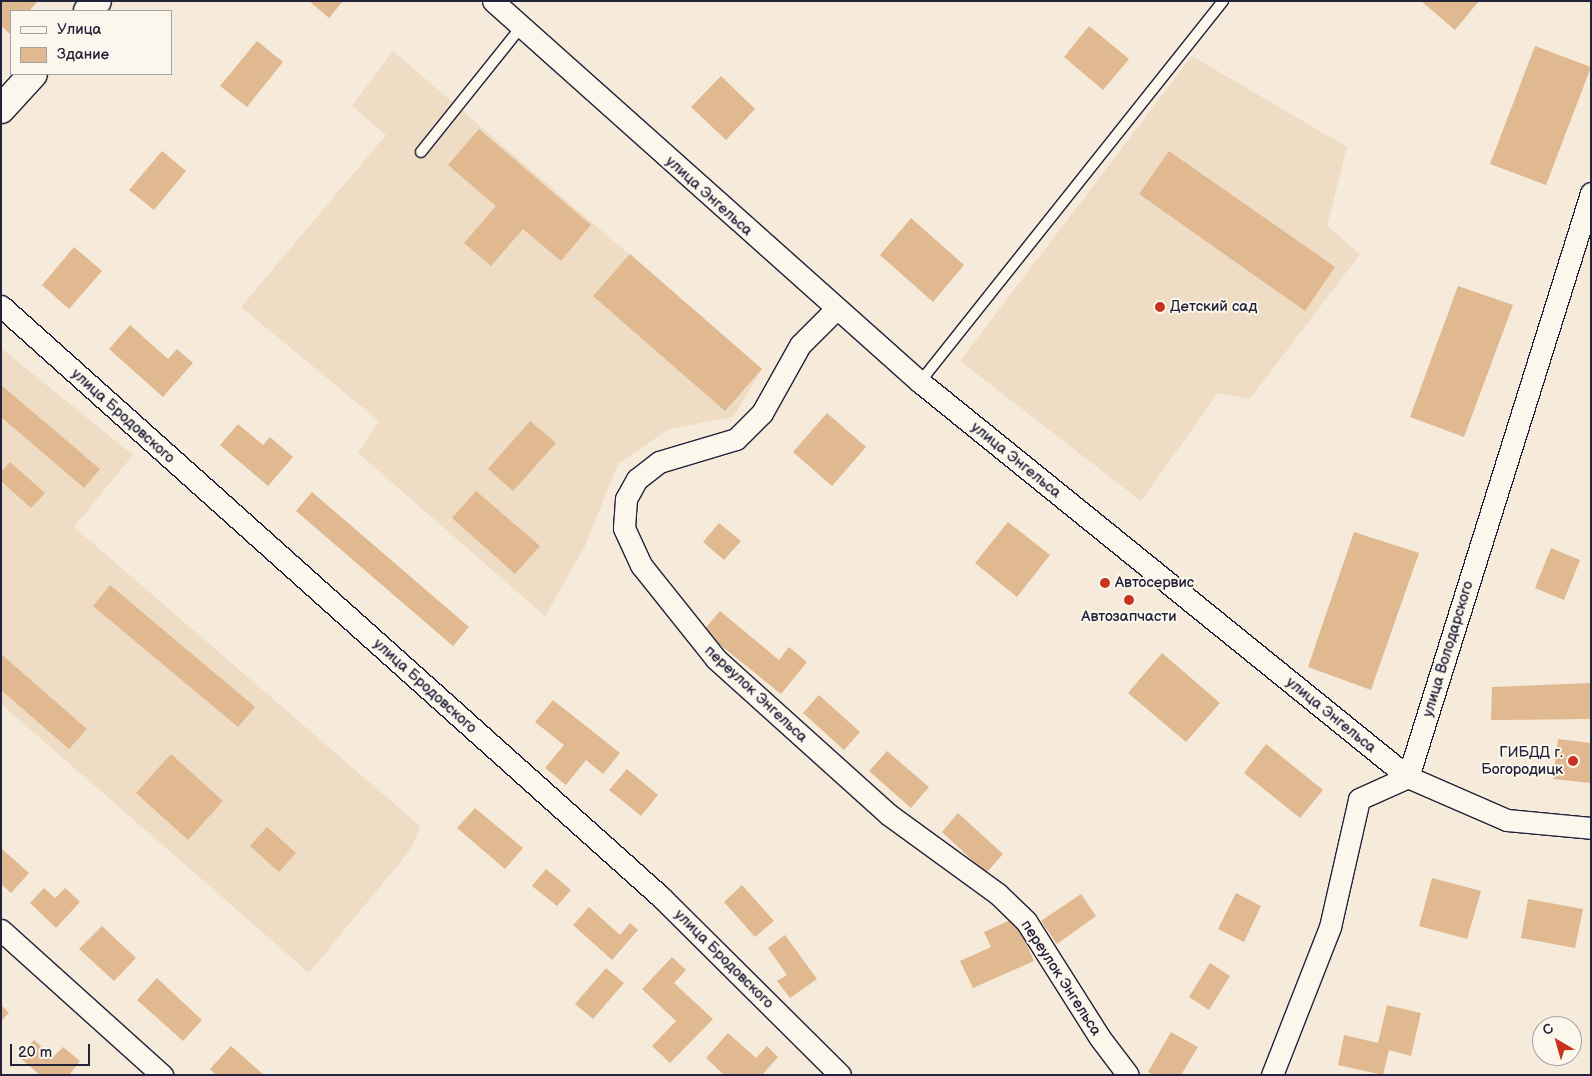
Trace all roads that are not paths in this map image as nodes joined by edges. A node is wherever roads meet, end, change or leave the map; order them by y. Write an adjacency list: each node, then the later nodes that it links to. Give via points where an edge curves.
1 (493, 1): 3 (street, улица Энгельса)
2 (1223, 1): 10 (lane)
3 (522, 26): 6 (lane); 9 (street, улица Энгельса)
4 (31, 75): 5 (main road)
5 (1, 109)
6 (421, 152)
7 (1591, 193): 11 (street, улица Володарского)
8 (1, 306): 15 (street, улица Бродовского, via 661,897)
9 (835, 310): 10 (street, улица Энгельса); 16 (street, переулок Энгельса, via 800,345 762,413 736,439 659,462 637,479 626,499 624,528 641,565 716,659 888,814 998,894 1026,921 1100,1038)
10 (920, 382): 11 (street, улица Энгельса)
11 (1408, 777): 12 (street, улица Энгельса, via 1507,820); 17 (street, via 1360,799 1330,928)
12 (1591, 828)
13 (1, 930): 14 (street)
14 (162, 1075)
15 (840, 1075)
16 (1128, 1075)
17 (1272, 1075)

